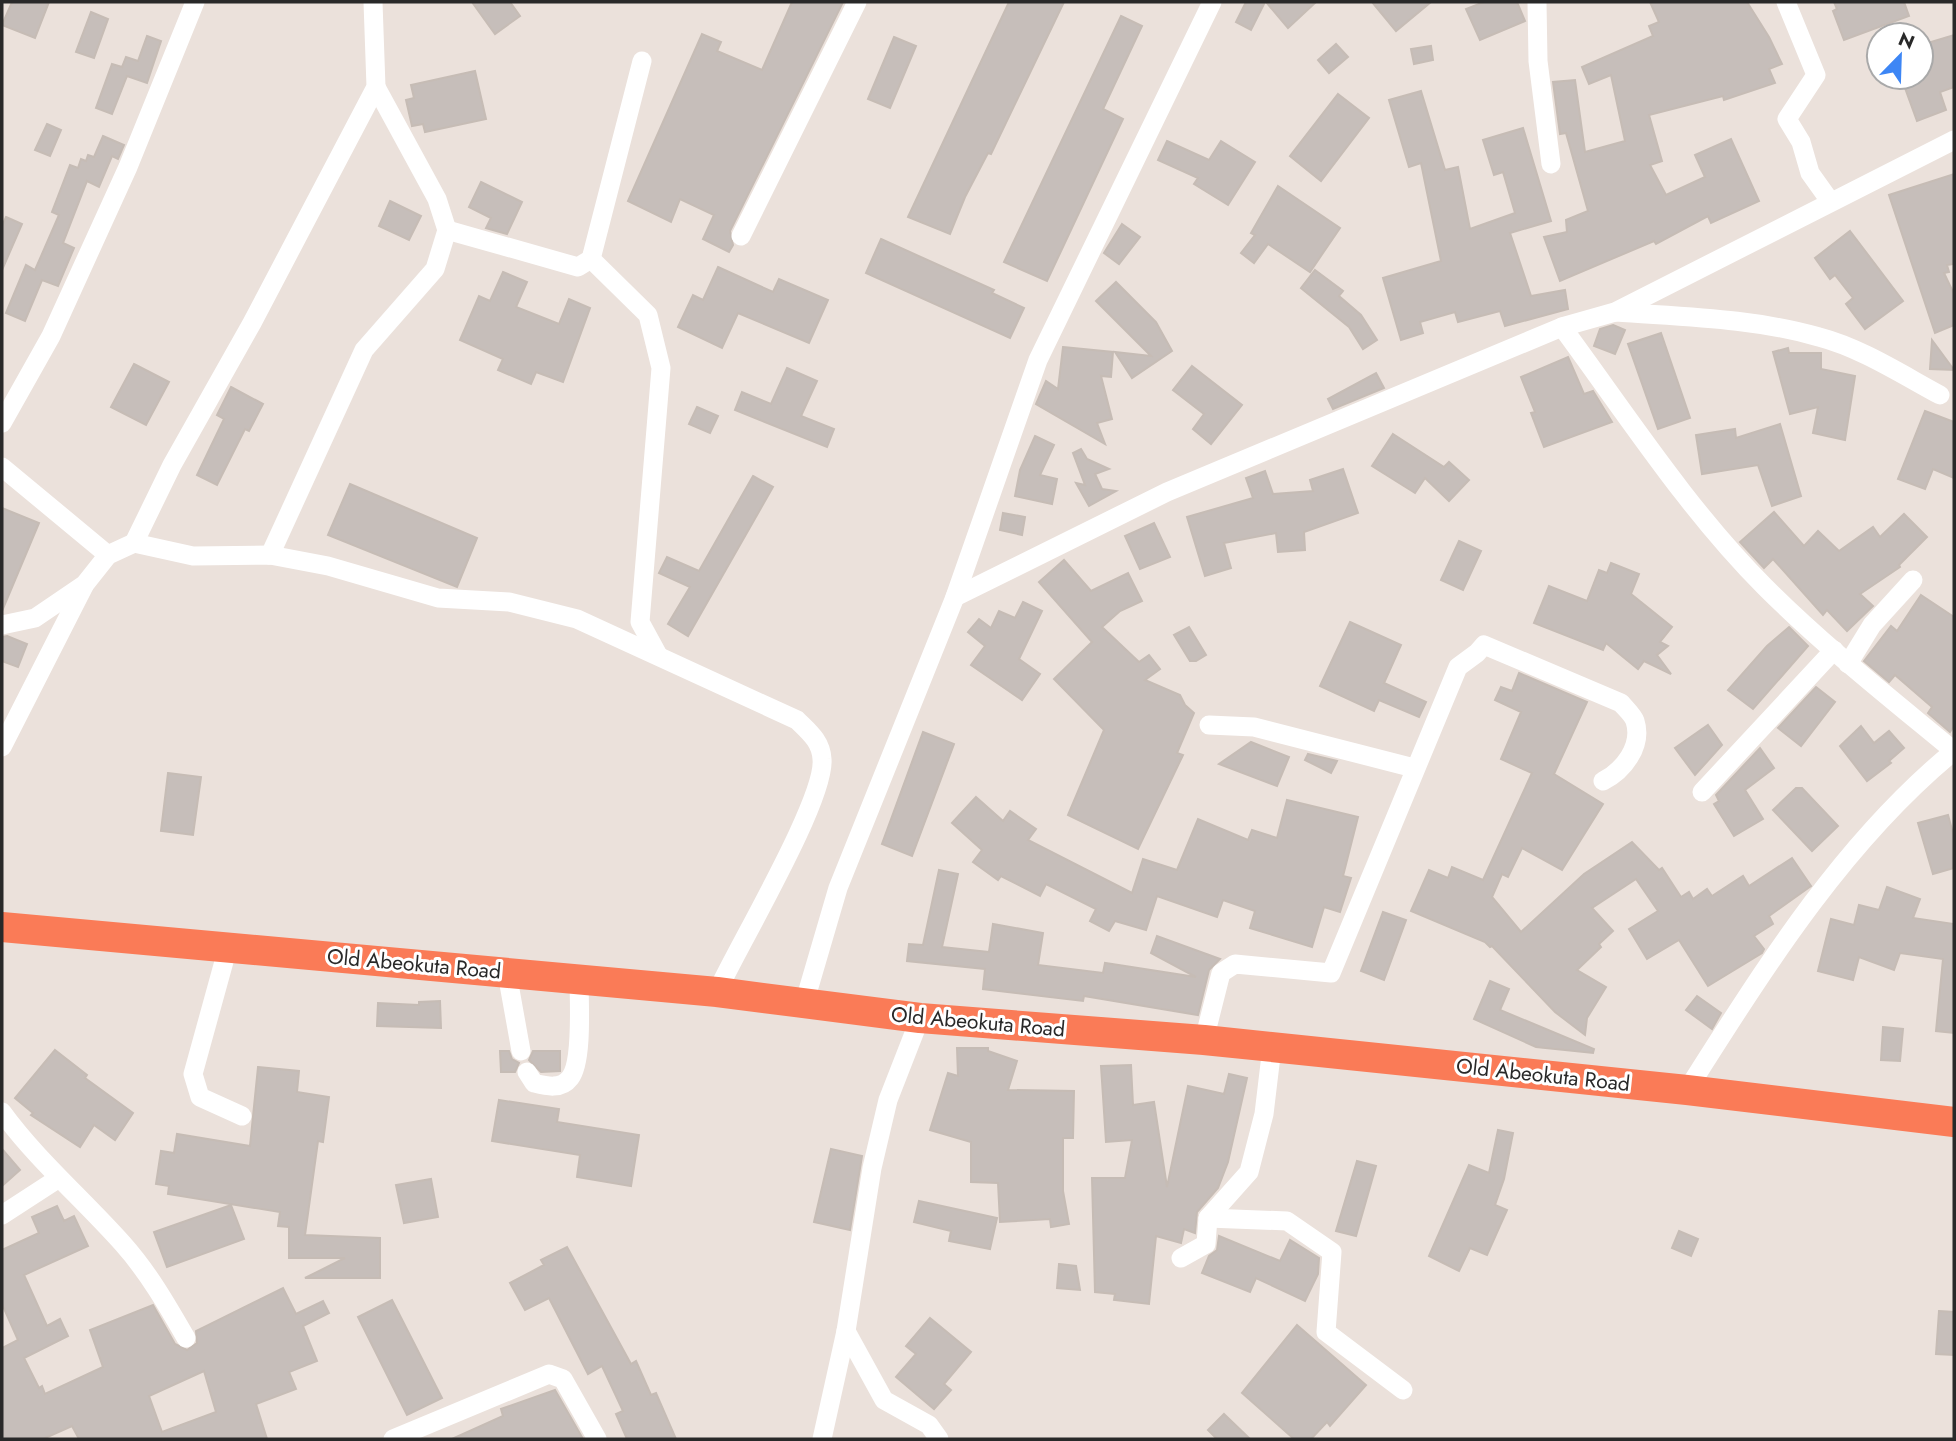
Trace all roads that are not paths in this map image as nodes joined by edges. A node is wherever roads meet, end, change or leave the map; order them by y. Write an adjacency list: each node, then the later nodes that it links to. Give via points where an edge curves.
1 (195, 2): 18 (street, via 128,167 51,335)
2 (373, 2): 8 (street)
3 (857, 2): 13 (street)
4 (1212, 2): 25 (street, via 1038,360)
5 (1537, 2): 10 (street, via 1538,61)
6 (1786, 2): 11 (street, via 1816,75 1787,119 1801,142 1810,173)
7 (642, 61): 14 (street)
8 (376, 87): 12 (street, via 437,199); 20 (street)
9 (1954, 140): 11 (street)
10 (1551, 164)
11 (1830, 201): 15 (street)
12 (447, 230): 14 (street, via 578,267); 22 (street, via 435,269 364,350)
13 (741, 236)
14 (592, 259): 27 (street, via 648,316 661,368 640,622)
15 (1615, 312): 16 (street); 17 (street, via 1720,319 1819,337 1881,362)
16 (1562, 327): 25 (street, via 1167,492); 28 (street, via 1723,541)
17 (1940, 395)
18 (2, 423)
19 (2, 467): 21 (street)
20 (134, 543): 21 (street); 22 (street, via 193,556)
21 (107, 555): 24 (street)
22 (270, 555): 27 (street, via 328,565 438,598 509,602 578,619)
23 (1913, 580): 28 (street)
24 (85, 584): 26 (street, via 35,618); 30 (street)
25 (955, 597): 40 (street, via 838,888)
26 (2, 625)
27 (658, 655): 39 (street, via 797,720 817,740 823,760 815,798)
28 (1841, 657): 31 (street); 34 (street)
29 (1209, 725): 32 (street, via 1254,727)
30 (2, 747)
31 (1954, 751): 46 (street, via 1867,836 1777,948)
32 (1414, 768): 33 (street, via 1458,667 1483,645 1621,703 1635,720 1637,740 1621,772); 42 (street, via 1331,973 1235,964 1221,973)
33 (1603, 781)
34 (1702, 792)
35 (2, 927): 36 (highway, Old Abeokuta Road)
36 (228, 947): 37 (highway, Old Abeokuta Road); 48 (street, via 193,1074 200,1097)
37 (508, 973): 38 (highway, Old Abeokuta Road); 44 (street)
38 (579, 979): 39 (highway, Old Abeokuta Road); 45 (street, via 576,1064 570,1078 560,1086 547,1087 534,1083)
39 (717, 992): 40 (highway, Old Abeokuta Road)
40 (804, 1004): 41 (highway, Old Abeokuta Road)
41 (920, 1018): 42 (highway, Old Abeokuta Road); 54 (street, via 888,1100 872,1168)
42 (1203, 1040): 43 (highway, Old Abeokuta Road)
43 (1272, 1047): 46 (highway, Old Abeokuta Road); 52 (street, via 1264,1114 1249,1172)
44 (521, 1051)
45 (527, 1072)
46 (1687, 1090): 49 (highway, Old Abeokuta Road)
47 (2, 1112): 50 (street)
48 (242, 1116)
49 (1954, 1122)
50 (59, 1178): 51 (street); 55 (street, via 124,1245)
51 (2, 1215)
52 (1208, 1218): 53 (street, via 1206,1244); 56 (street, via 1287,1221 1332,1252 1326,1332)
53 (1181, 1258)
54 (846, 1331): 59 (street); 60 (street, via 884,1400 929,1424)
55 (186, 1338)
56 (1403, 1390)
57 (393, 1439): 58 (street, via 549,1374 563,1379)
58 (597, 1439)
59 (822, 1439)
60 (939, 1439)

